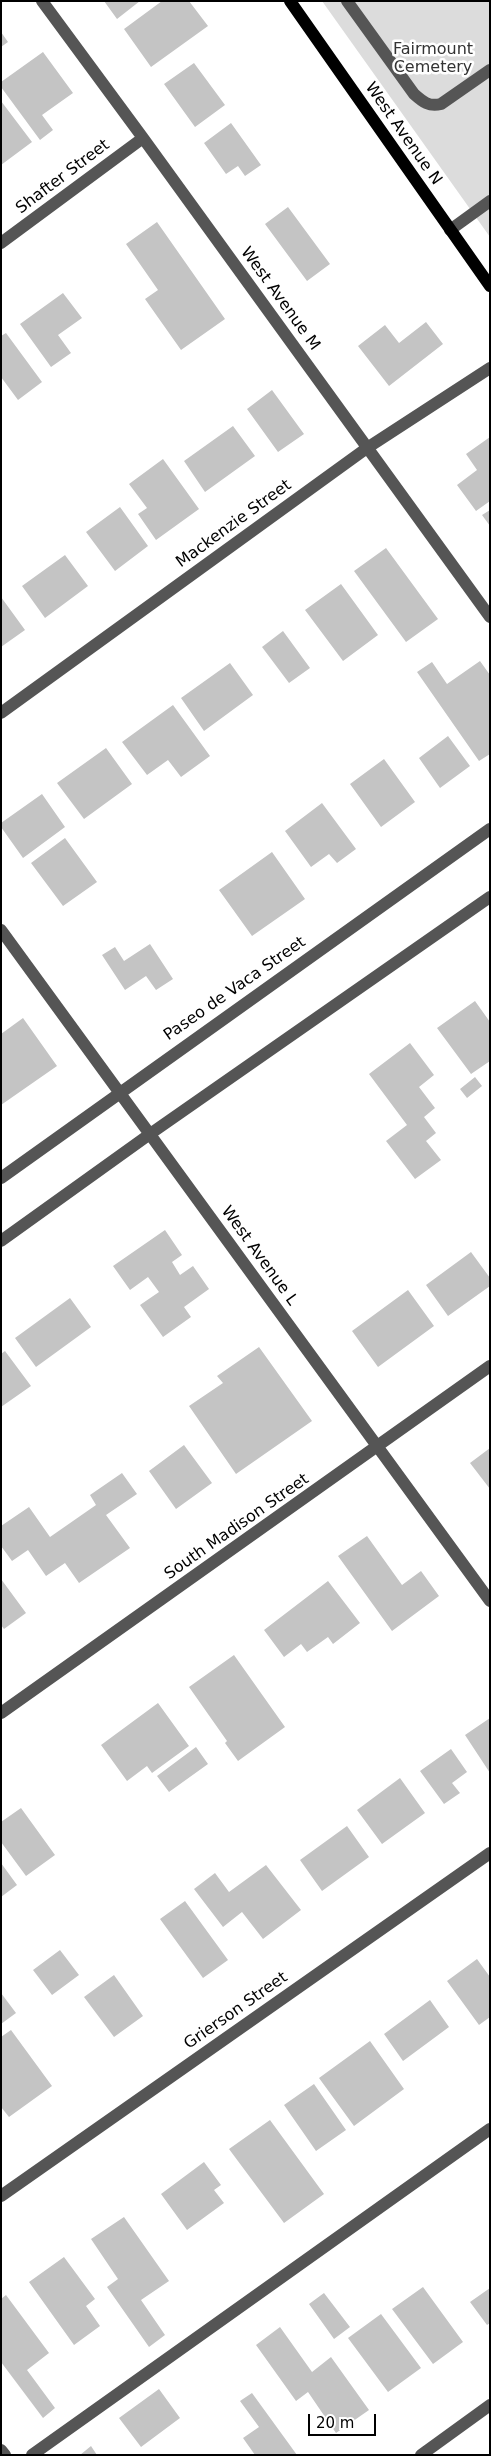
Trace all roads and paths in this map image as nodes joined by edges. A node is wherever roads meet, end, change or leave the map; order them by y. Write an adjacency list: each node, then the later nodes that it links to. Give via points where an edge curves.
1 (42, 1): 5 (street, West Avenue M)
2 (290, 1): 7 (main road, West Avenue N)
3 (346, 1): 4 (street, via 424,104 442,104)
4 (490, 70)
5 (143, 138): 8 (street, Shafter Street); 11 (street, West Avenue M)
6 (490, 201): 7 (street)
7 (450, 230): 9 (main road, West Avenue N)
8 (1, 243)
9 (490, 286)
10 (490, 368): 11 (street, Mackenzie Street)
11 (367, 448): 12 (street, West Avenue M); 13 (street, Mackenzie Street)
12 (490, 617)
13 (1, 713)
14 (490, 829): 17 (street, Paseo de Vaca Street)
15 (490, 898): 18 (street)
16 (1, 930): 17 (street, West Avenue L)
17 (119, 1092): 18 (street, West Avenue L); 19 (street, Paseo de Vaca Street)
18 (150, 1134): 20 (street); 22 (street, West Avenue L)
19 (1, 1178)
20 (1, 1241)
21 (490, 1366): 22 (street, South Madison Street)
22 (378, 1447): 23 (street, West Avenue L); 24 (street, South Madison Street)
23 (490, 1601)
24 (1, 1713)
25 (490, 1853): 27 (street, Grierson Street)
26 (490, 2129): 31 (street)
27 (1, 2196)
28 (490, 2405): 32 (street)
29 (1, 2450): 30 (street)
30 (5, 2455)
31 (32, 2455)
32 (421, 2455)

